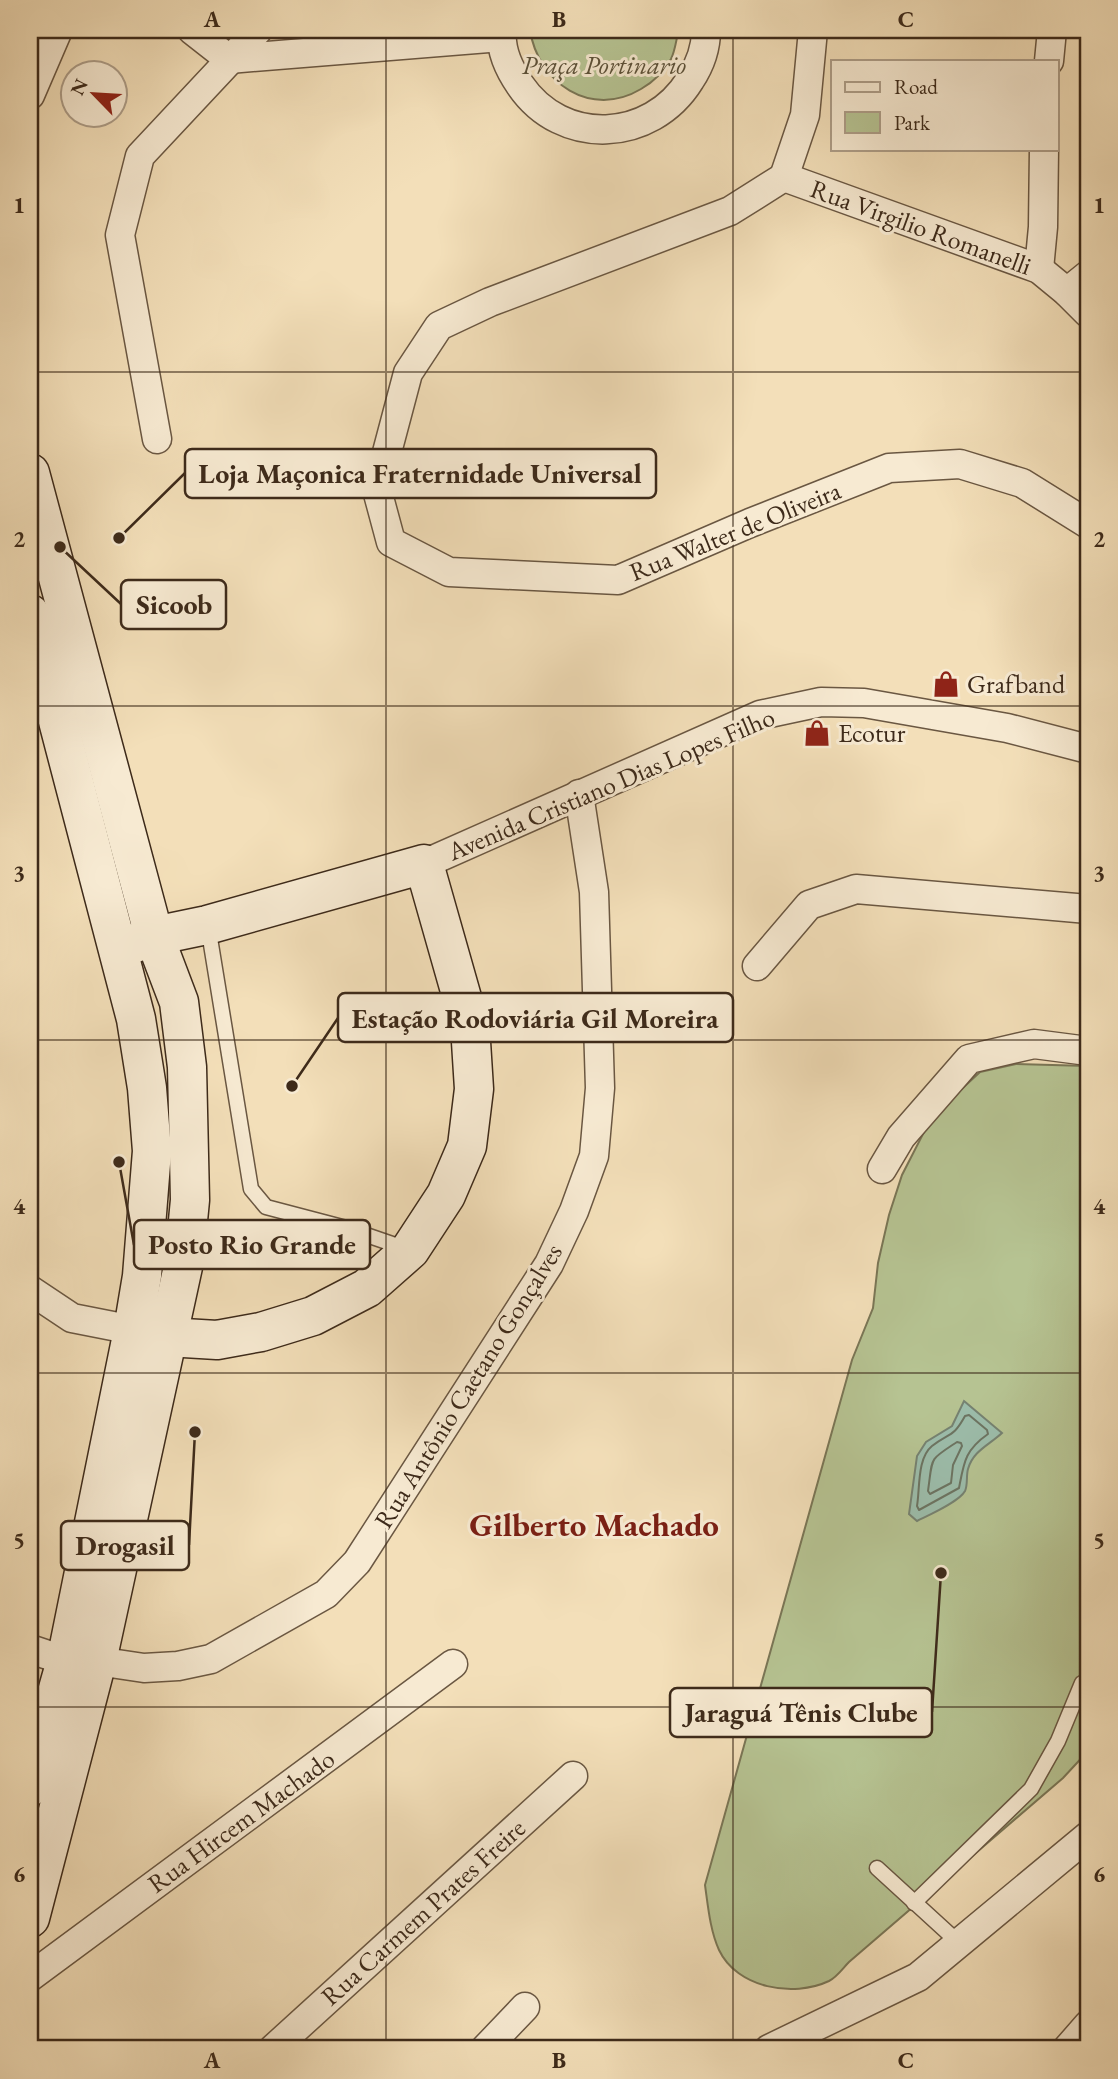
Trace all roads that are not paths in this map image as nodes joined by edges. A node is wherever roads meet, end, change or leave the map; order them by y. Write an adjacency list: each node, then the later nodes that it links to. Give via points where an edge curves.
1 (58, 30): 10 (street)
2 (192, 30): 8 (street)
3 (258, 30): 8 (street)
4 (706, 30): 7 (street, via 699,67 681,96 654,117 622,129 588,129 556,119 529,98 510,70)
5 (813, 30): 12 (street, via 805,115)
6 (1052, 30): 9 (street)
7 (501, 34): 8 (street)
8 (229, 59): 16 (street, via 140,156 120,235)
9 (1049, 60)
10 (30, 95)
11 (1044, 150): 13 (street)
12 (784, 177): 13 (street, Rua Virgilio Romanelli); 18 (street, Rua Walter de Oliveira, via 730,211 490,302 439,326 408,373 377,490 391,541 449,572 618,580 889,468 960,464 1023,483)
13 (1039, 269): 14 (street, Rua Virgilio Romanelli)
14 (1078, 283): 15 (street, Rua Virgilio Romanelli)
15 (1088, 313)
16 (157, 439)
17 (30, 472): 25 (main road)
18 (1088, 524)
19 (30, 614): 26 (main road)
20 (1088, 749): 21 (street, Avenida Cristiano Dias Lopes Filho, via 994,726 864,703 821,702 761,715)
21 (579, 794): 22 (street, Avenida Cristiano Dias Lopes Filho); 34 (street, Rua Antônio Caetano Gonçalves, via 594,892 600,1088 594,1156 549,1264 357,1562 326,1594 211,1659 144,1668)
22 (424, 864): 24 (main road); 30 (main road, via 470,1026 474,1089 467,1146 446,1195)
23 (1088, 909): 27 (street, via 856,889 810,905)
24 (207, 925): 25 (main road); 30 (lane, via 250,1189 266,1207)
25 (155, 936): 26 (main road); 32 (main road, via 179,1002 187,1067 190,1200 184,1262)
26 (118, 949): 32 (main road, via 147,1088 152,1151 147,1225)
27 (757, 966)
28 (1088, 1051): 29 (street, via 1034,1044 969,1059 901,1137)
29 (882, 1169)
30 (410, 1250): 32 (main road, via 367,1288 313,1316 217,1340)
31 (30, 1290): 32 (street, via 72,1318)
32 (150, 1333): 34 (main road)
33 (30, 1649): 34 (street, Rua Antônio Caetano Gonçalves)
34 (81, 1661): 38 (main road); 42 (main road)
35 (453, 1664): 44 (street, Rua Hircem Machado)
36 (1082, 1683): 41 (lane, via 1058,1741 1031,1788)
37 (573, 1776): 47 (street, Rua Carmem Prates Freire)
38 (30, 1787)
39 (1088, 1836): 43 (street)
40 (877, 1868): 41 (lane)
41 (914, 1903): 43 (lane)
42 (30, 1918)
43 (958, 1943): 49 (street, via 918,1977)
44 (30, 1977)
45 (525, 2007): 48 (street)
46 (1088, 2025): 50 (street)
47 (279, 2046)
48 (485, 2049)
49 (769, 2049)
50 (1067, 2049)

